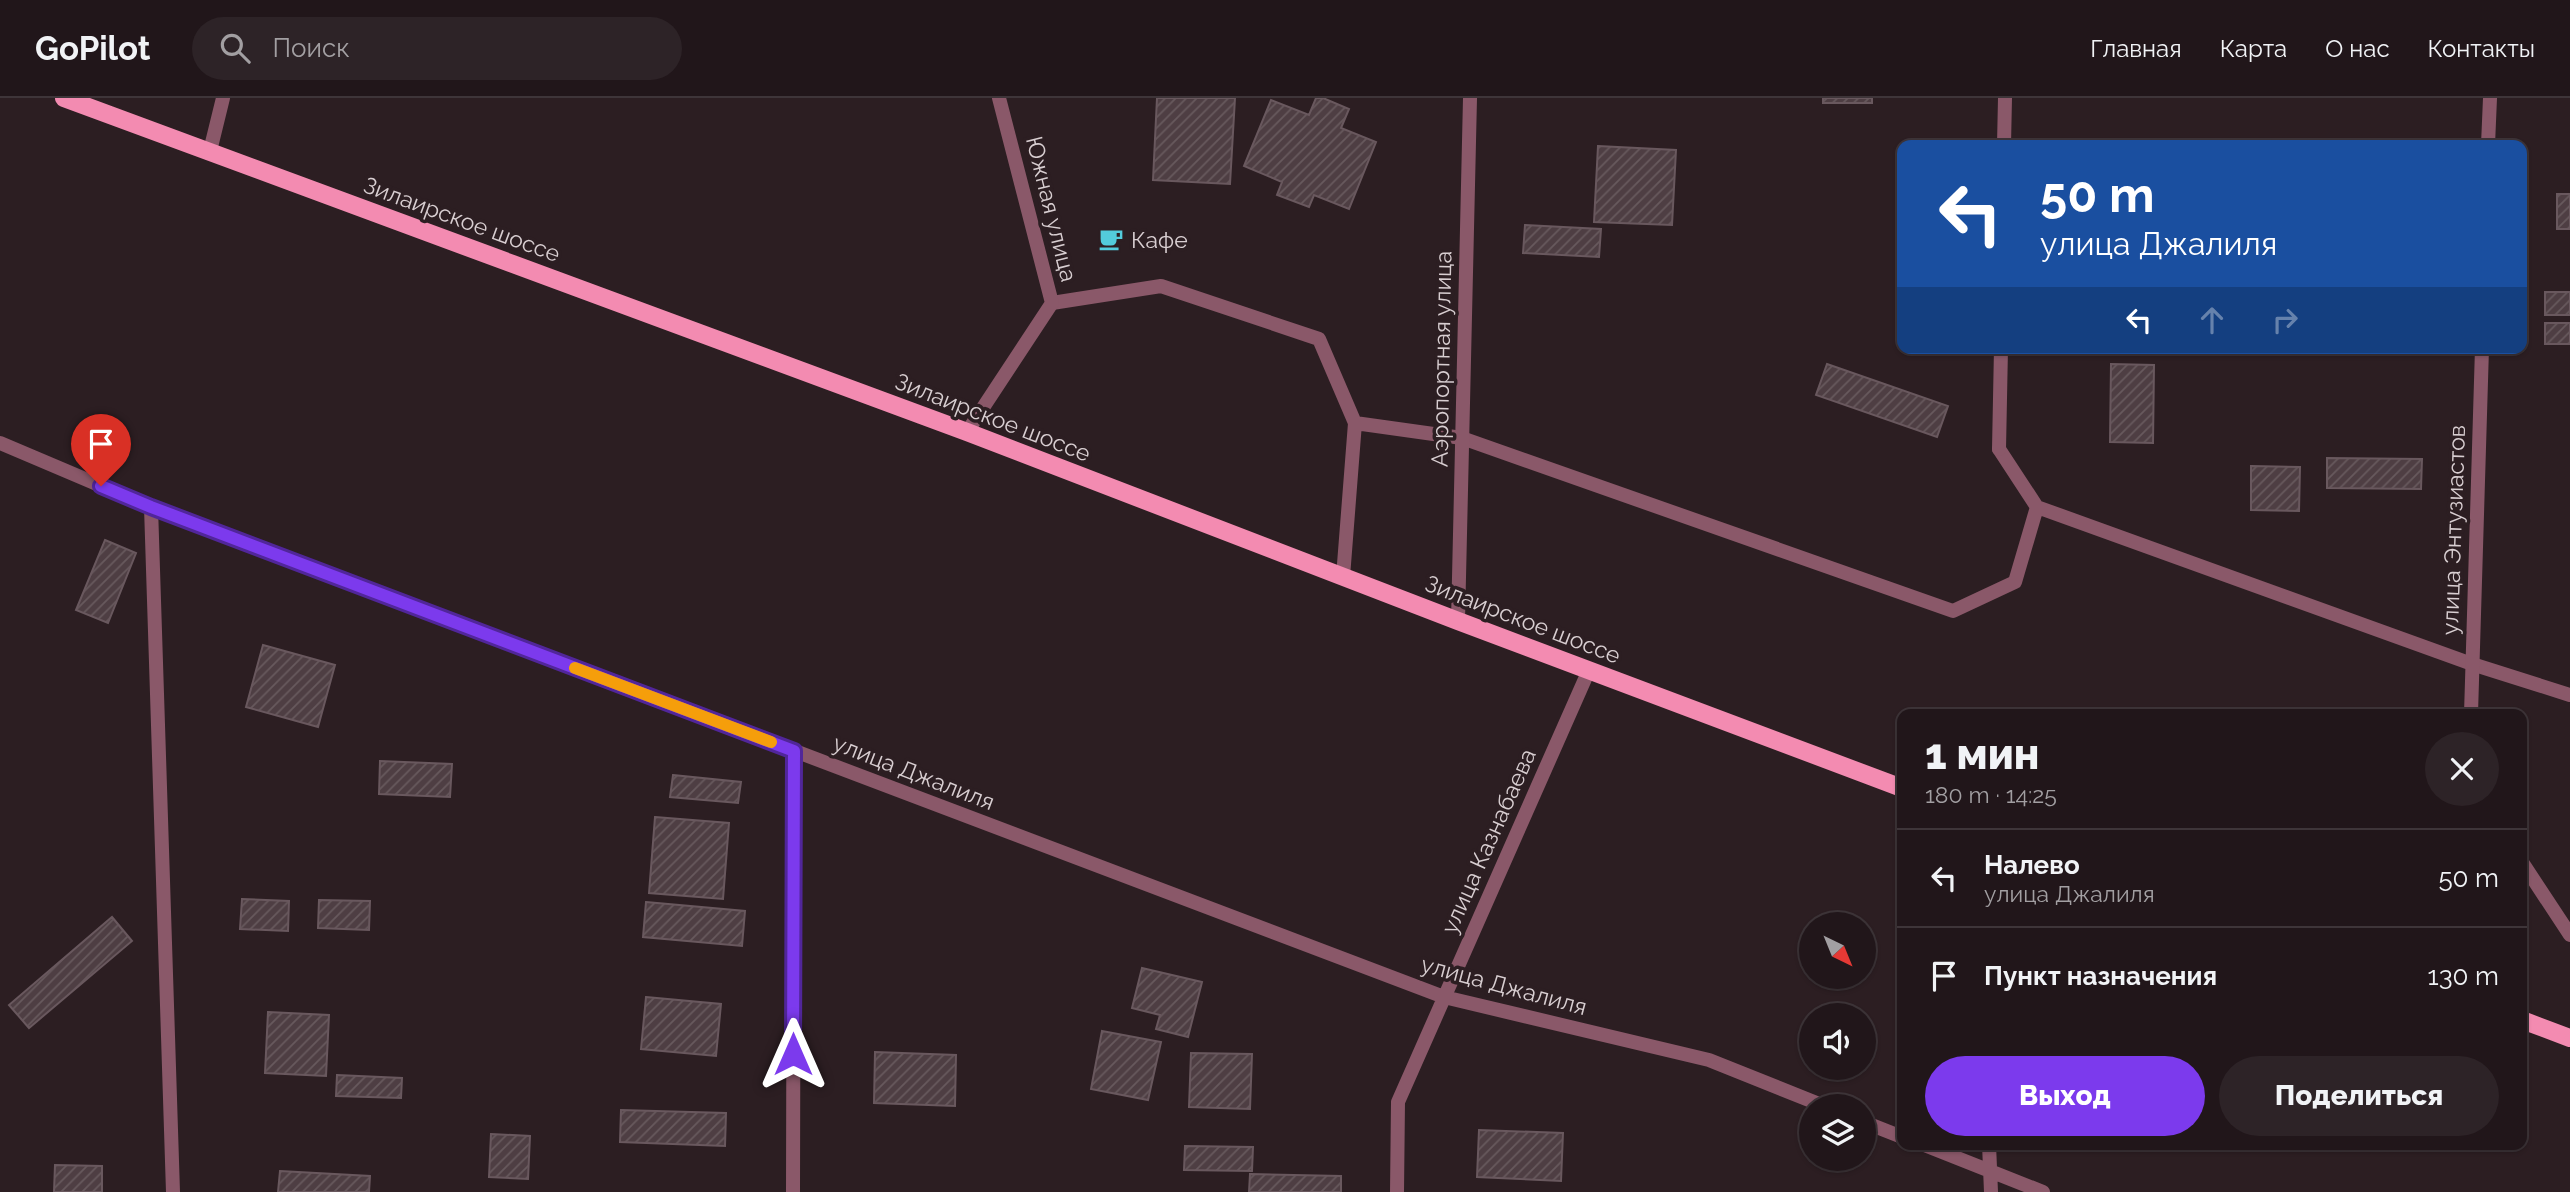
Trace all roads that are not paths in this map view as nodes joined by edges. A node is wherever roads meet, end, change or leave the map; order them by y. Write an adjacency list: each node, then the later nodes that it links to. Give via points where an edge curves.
1 (64, 98): 9 (main road, Зилаирское шоссе)
2 (223, 98): 9 (street)
3 (999, 98): 10 (street, Южная улица)
4 (1470, 98): 15 (street, Аэропортная улица)
5 (2005, 98): 7 (street)
6 (2490, 98): 8 (street)
7 (2004, 140)
8 (2488, 140)
9 (210, 151): 14 (main road, Зилаирское шоссе)
10 (1052, 303): 13 (street, via 1161,286 1319,339); 14 (street, Южная улица)
11 (2001, 354): 18 (street, via 1999,449)
12 (2482, 354): 21 (street, улица Энтузиастов)
13 (1356, 423): 15 (street); 19 (street)
14 (967, 432): 19 (main road, Зилаирское шоссе)
15 (1462, 438): 18 (street, via 1953,611 2015,582); 20 (street, Аэропортная улица)
16 (0, 443): 17 (street, улица Джалиля)
17 (151, 507): 25 (street, улица Джалиля); 38 (street)
18 (2037, 507): 21 (street)
19 (1343, 577): 20 (main road, Зилаирское шоссе)
20 (1458, 621): 22 (main road, Зилаирское шоссе)
21 (2472, 664): 23 (street); 24 (street, улица Энтузиастов)
22 (1589, 670): 26 (main road, Зилаирское шоссе); 29 (street, улица Казнабаева)
23 (2570, 695)
24 (2471, 709)
25 (794, 751): 29 (street, улица Джалиля); 39 (street)
26 (1897, 786)
27 (2527, 870): 28 (street)
28 (2570, 935)
29 (1444, 997): 32 (street, улица Джалиля, via 1709,1060); 40 (street, улица Казнабаева, via 1398,1102)
30 (2527, 1022): 31 (main road)
31 (2570, 1038)
32 (1799, 1096)
33 (1876, 1127): 34 (street)
34 (1897, 1135)
35 (1937, 1150): 37 (street)
36 (1989, 1150): 37 (street)
37 (1991, 1172): 41 (street); 42 (street)
38 (173, 1192)
39 (793, 1192)
40 (1397, 1192)
41 (1991, 1192)
42 (2043, 1192)

